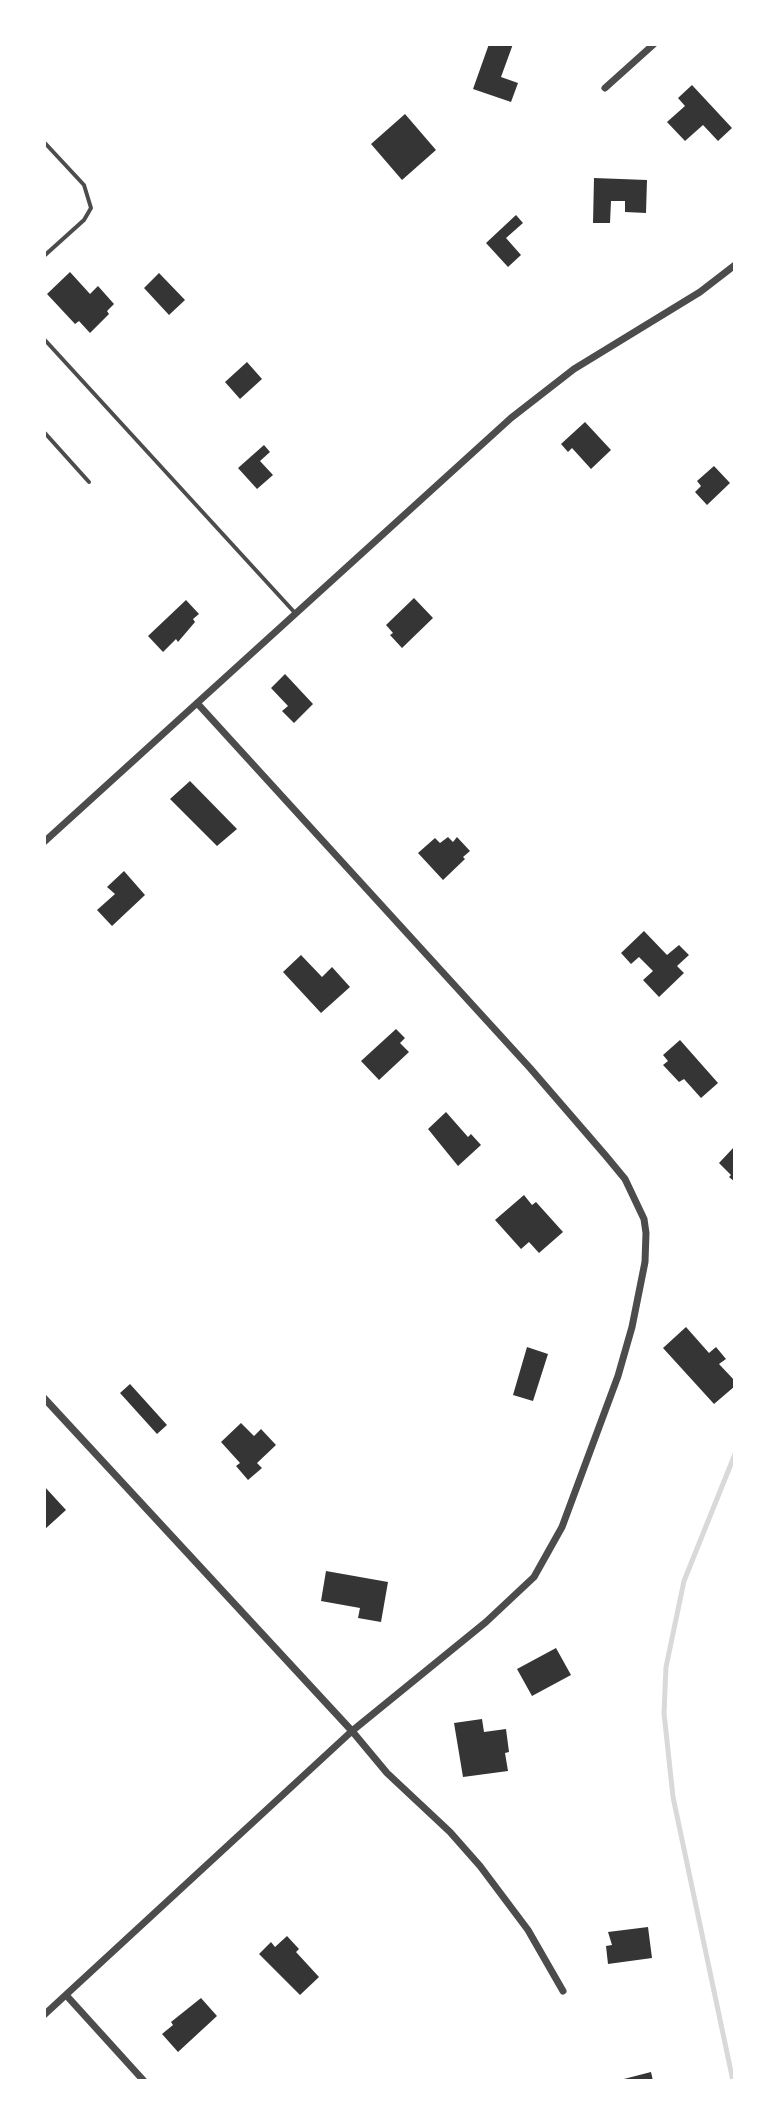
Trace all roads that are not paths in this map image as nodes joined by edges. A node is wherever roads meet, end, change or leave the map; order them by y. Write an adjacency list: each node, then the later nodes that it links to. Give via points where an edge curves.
1 (654, 44): 2 (street)
2 (605, 88)
3 (44, 142): 4 (lane, via 84,185 91,208)
4 (44, 256)
5 (735, 265): 9 (street, via 574,369 511,418)
6 (44, 339): 9 (lane)
7 (44, 432): 8 (lane)
8 (89, 482)
9 (296, 614): 10 (street)
10 (197, 703): 11 (street); 13 (street, via 606,1156 635,1198 646,1233 640,1291 618,1376 546,1559 505,1605)
11 (44, 842)
12 (44, 1398): 13 (street)
13 (352, 1731): 14 (street, via 498,1888); 15 (street)
14 (563, 1991)
15 (66, 1995): 16 (street); 17 (street)
16 (44, 2015)
17 (144, 2081)

